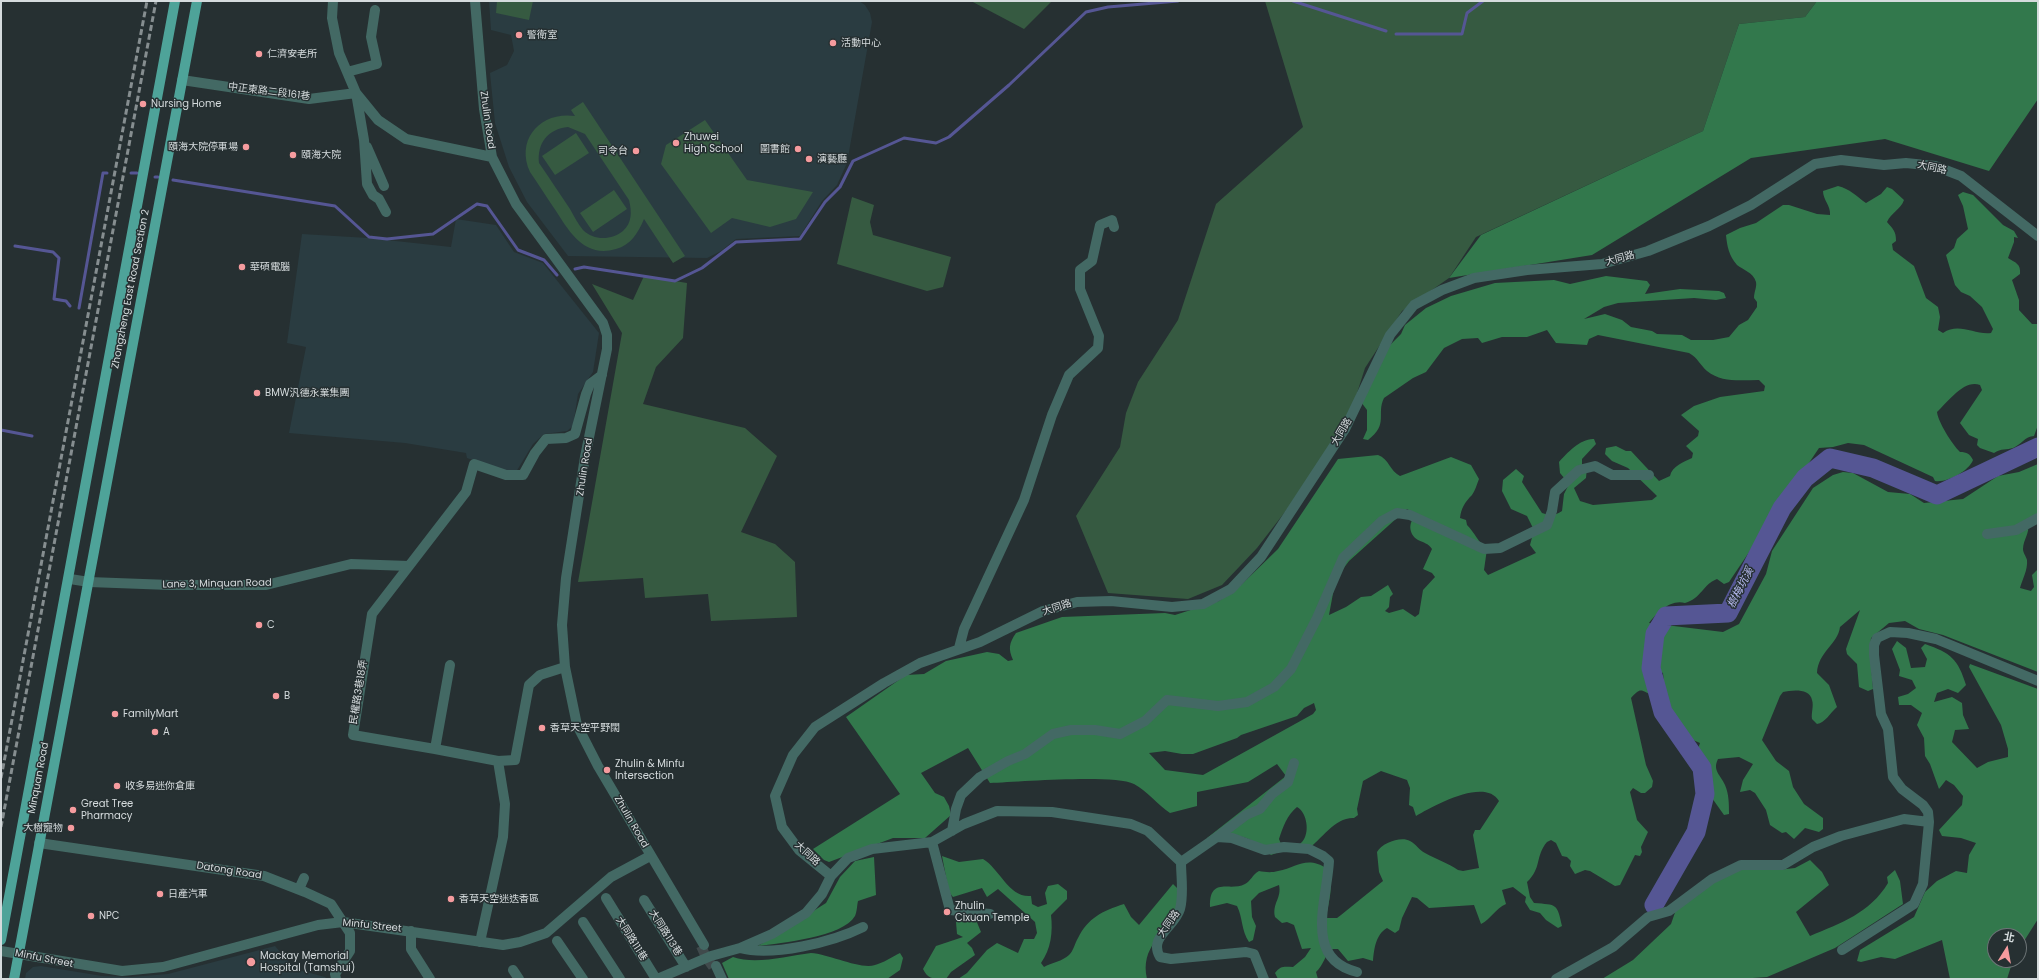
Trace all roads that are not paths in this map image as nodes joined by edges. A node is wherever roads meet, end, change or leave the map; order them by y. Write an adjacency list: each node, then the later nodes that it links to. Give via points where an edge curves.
1 (176, 1): 20 (main road, Zhongzheng East Road Section 2, via 96,424)
2 (197, 1): 7 (main road, Zhongzheng East Road Section 2)
3 (333, 1): 6 (street, via 332,18 339,53)
4 (475, 1): 10 (street, Zhulin Road, via 484,109)
5 (375, 10): 6 (street, via 371,37 377,64)
6 (347, 72): 8 (street)
7 (182, 80): 8 (street, 中正東路二段161巷, via 309,99); 21 (main road, Zhongzheng East Road Section 2)
8 (356, 93): 9 (street); 10 (street, via 378,120 406,139)
9 (364, 140): 11 (street); 12 (street, via 367,184)
10 (492, 157): 15 (street, Zhulin Road, via 516,204 603,323 607,335 607,350)
11 (384, 186)
12 (386, 212)
13 (1114, 227): 22 (street, via 1112,220 1100,225 1092,260 1080,270 1080,289 1099,336 1098,348 1069,375 1052,415 1024,500 964,629)
14 (2038, 236): 22 (street, 大同路, via 1961,176 1935,166 1906,163 1884,165 1841,160 1815,164 1751,205 1709,226 1648,251 1602,264 1527,270 1474,278 1442,290 1414,305 1390,335 1345,429 1261,557 1231,589 1202,604 1180,606 1111,601 1076,602 1043,611 980,642)
15 (602, 375): 19 (street, via 590,384 575,434 566,438 546,439 523,475 506,475 474,464 466,492); 24 (street, Zhulin Road, via 585,457 566,578 562,626)
16 (1649, 475): 30 (street, via 1612,475 1595,466 1579,470 1555,492 1547,525 1500,548 1484,549 1410,515 1397,512 1382,521 1343,558 1291,669 1274,687 1247,702 1218,706 1167,700 1145,721 1120,734 1071,730 1053,734 1025,754 980,777 961,795)
17 (2038, 518): 18 (street, via 2016,530)
18 (1987, 534)
19 (409, 566): 21 (street, Lane 3, Minquan Road, via 350,564 266,586); 26 (street, 民權路3巷18弄, via 372,614 353,735)
20 (70, 579): 21 (street, Lane 3, Minquan Road); 46 (main road, Minquan Road)
21 (89, 582): 32 (main road, Minquan Road)
22 (959, 648): 36 (street, 大同路, via 920,663 815,727 793,755 775,796 782,827 799,850)
23 (450, 665): 26 (street)
24 (565, 668): 27 (street, via 540,674 529,685 515,760); 34 (street, Zhulin Road, via 577,725)
25 (2038, 681): 29 (street, via 1936,639 1890,632 1877,638 1874,655 1881,714 1888,729 1893,777 1902,789 1923,805 1928,812)
26 (435, 749): 27 (street)
27 (498, 761): 48 (street, via 506,804 503,837)
28 (1294, 763): 31 (street, via 1288,782 1272,794 1260,809 1246,815)
29 (1929, 822): 51 (street, via 1923,884 1914,904); 67 (street, via 1904,819 1841,836 1814,847 1783,865 1741,865 1712,878 1669,911 1648,917 1613,947)
30 (952, 831): 33 (street); 35 (street, via 997,811 1052,812 1131,824 1148,831)
31 (1217, 837): 35 (street); 57 (street, via 1232,838 1265,850 1284,847 1310,849 1329,861 1321,930 1324,946 1343,968)
32 (39, 842): 38 (street, Datong Road, via 264,876); 53 (main road, Minquan Road)
33 (932, 842): 36 (street, via 872,849 848,858); 41 (street, via 950,910)
34 (650, 856): 48 (street, Minfu Street, via 611,877 546,933 503,945); 49 (street, Zhulin Road)
35 (1181, 862): 66 (street, 大同路, via 1180,910 1157,942 1156,950 1160,957 1171,959 1246,952 1254,954)
36 (831, 876): 50 (street, via 822,894 806,913 772,934)
37 (304, 878): 38 (street)
38 (299, 889): 42 (street, Datong Road, via 331,904)
39 (606, 898): 65 (street, 大同路111巷)
40 (644, 900): 55 (street, 大同路113巷)
41 (990, 914)
42 (343, 922): 45 (street, Minfu Street); 53 (street, Minfu Street, via 318,925 163,967 122,972); 60 (street, Datong Road, via 350,933 350,951 335,974)
43 (583, 922): 64 (street)
44 (863, 927): 50 (street, via 849,934 798,947 749,951)
45 (411, 931): 48 (street, Minfu Street); 61 (street, via 411,949)
46 (1, 940)
47 (557, 941): 63 (street)
48 (480, 942)
49 (703, 946)
50 (740, 948): 55 (street, via 711,956)
51 (1842, 950)
52 (1, 951): 53 (street, Minfu Street)
53 (19, 954): 59 (main road, Minquan Road)
54 (714, 966): 58 (street)
55 (686, 967): 65 (street)
56 (513, 970): 62 (street)
57 (1357, 972)
58 (721, 978)
59 (14, 979)
60 (336, 979)
61 (430, 979)
62 (519, 979)
63 (583, 979)
64 (620, 979)
65 (656, 979)
66 (1264, 979)
67 (1556, 979)

